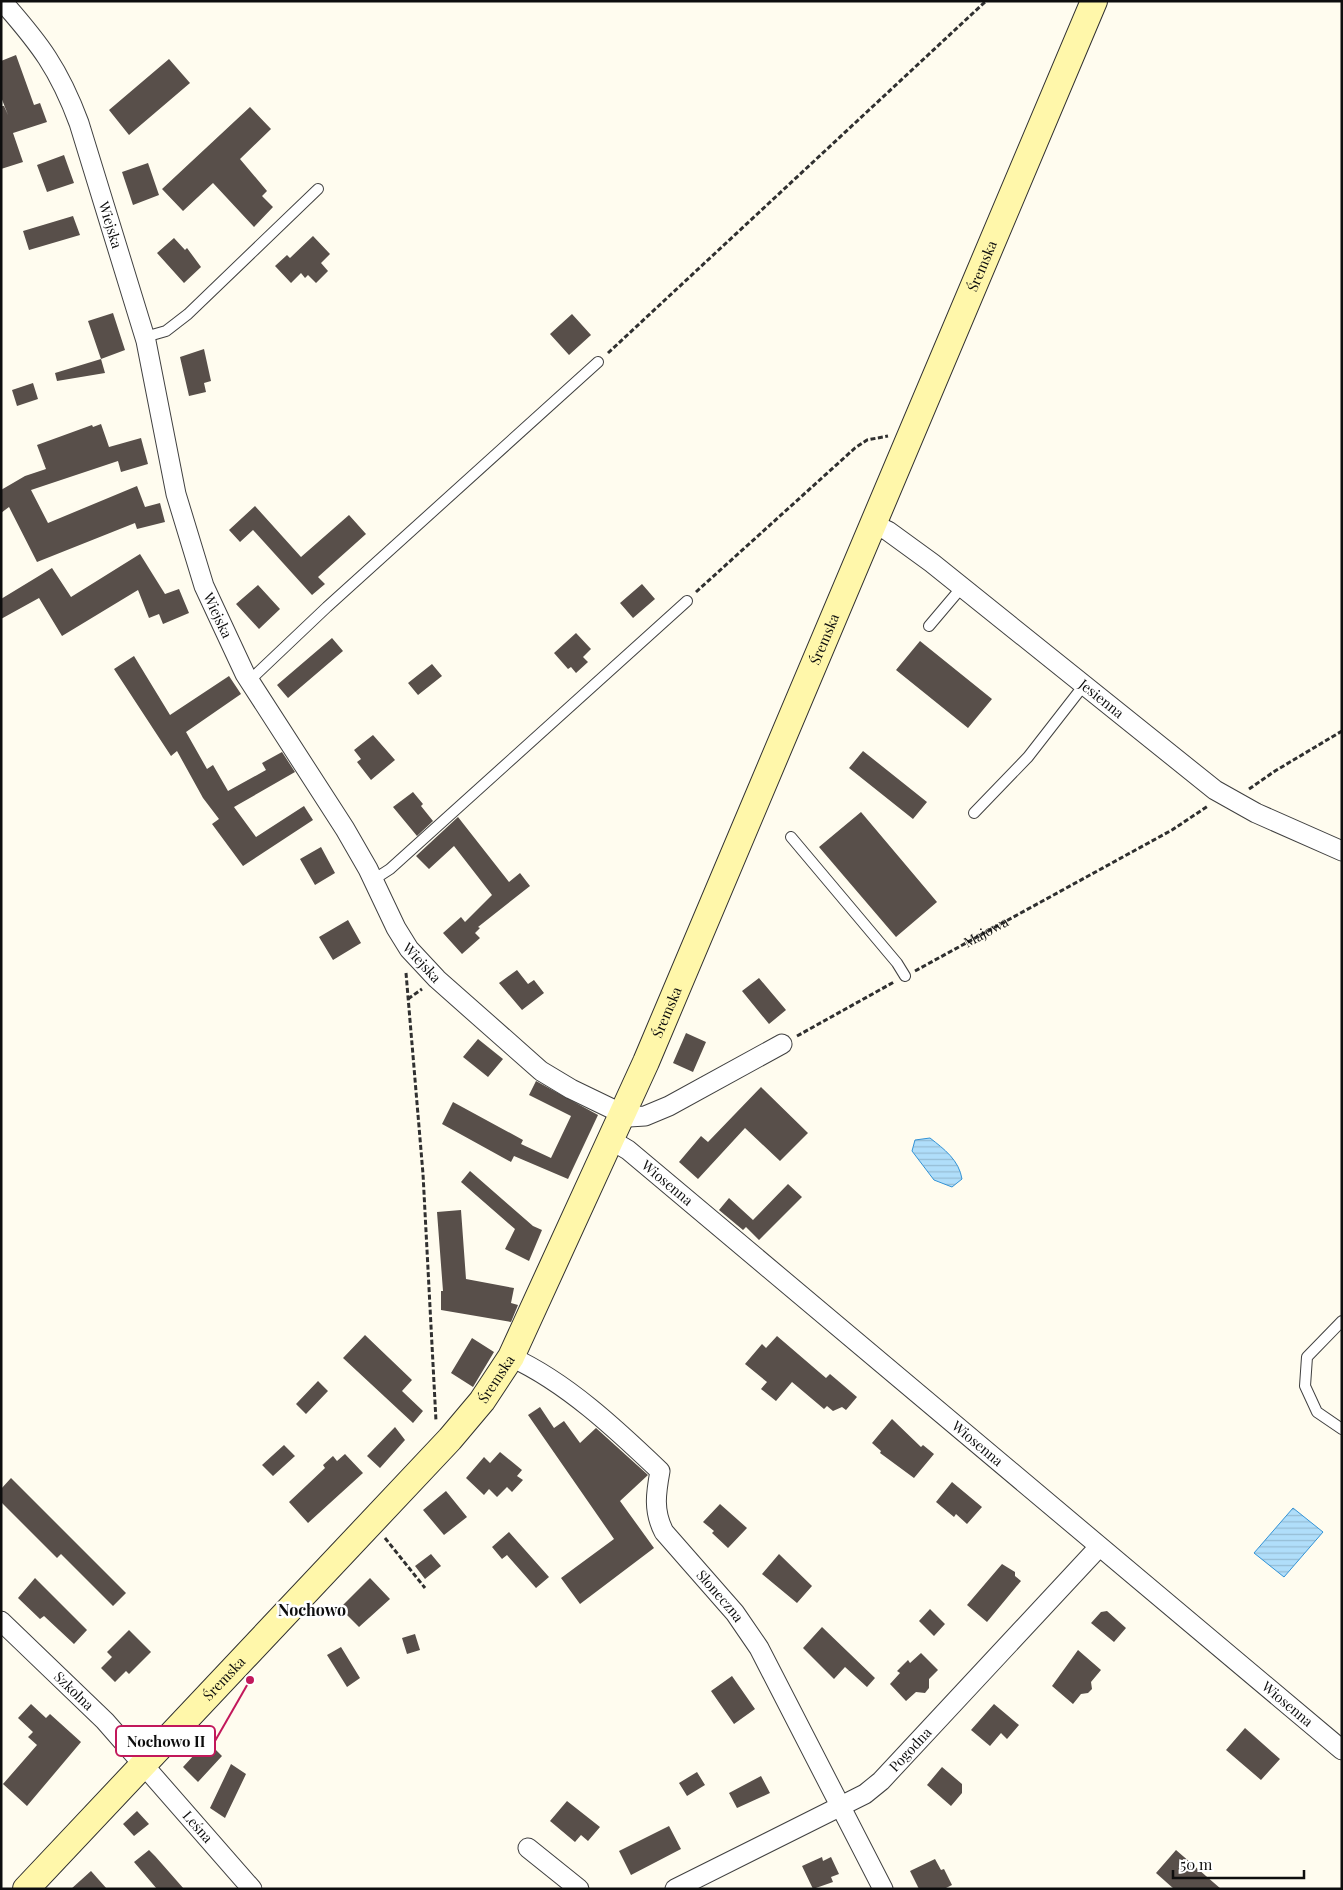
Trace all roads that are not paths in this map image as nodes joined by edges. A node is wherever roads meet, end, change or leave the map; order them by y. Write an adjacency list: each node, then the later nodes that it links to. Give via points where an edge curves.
1 (2, 1): 4 (street, Wiejska, via 39,43 69,96 106,204)
2 (1094, 1): 6 (main road, Śremska)
3 (318, 189): 4 (lane, via 188,314 166,331)
4 (145, 337): 10 (street, Wiejska, via 170,468 188,540 214,609)
5 (598, 362): 10 (lane)
6 (873, 524): 7 (street, Jesienna, via 894,535); 18 (main road, Śremska)
7 (962, 587): 9 (lane); 11 (street, Jesienna)
8 (687, 600): 15 (lane, via 397,863)
9 (929, 626)
10 (249, 681): 15 (street, Wiejska, via 331,806)
11 (1084, 685): 12 (lane, via 1028,757); 14 (street, Jesienna, via 1201,780 1228,798 1256,814)
12 (974, 813)
13 (792, 837): 16 (lane)
14 (1342, 851)
15 (373, 880): 18 (street, Wiejska, via 409,949 437,979 541,1071)
16 (905, 976)
17 (782, 1044): 18 (street, via 669,1106 638,1118)
18 (622, 1114): 19 (main road, Śremska)
19 (611, 1140): 21 (main road, Śremska); 23 (street, Wiosenna, via 628,1150)
20 (1342, 1321): 22 (lane, via 1307,1357 1305,1386 1317,1412)
21 (511, 1357): 26 (main road, Śremska, via 482,1401 450,1439); 27 (street, Słoneczna, via 570,1392 660,1470 655,1503 657,1519 664,1532 759,1648)
22 (1342, 1429)
23 (1099, 1547): 25 (street, Wiosenna); 27 (street, Pogodna, via 881,1781)
24 (1, 1621): 26 (street, Szkolna, via 106,1721)
25 (1342, 1750)
26 (144, 1764): 29 (main road, Śremska); 30 (street, Leśna)
27 (842, 1807): 32 (street, Pogodna); 33 (street, Słoneczna)
28 (528, 1848): 31 (street)
29 (26, 1889)
30 (252, 1889)
31 (579, 1889)
32 (675, 1889)
33 (883, 1889)

